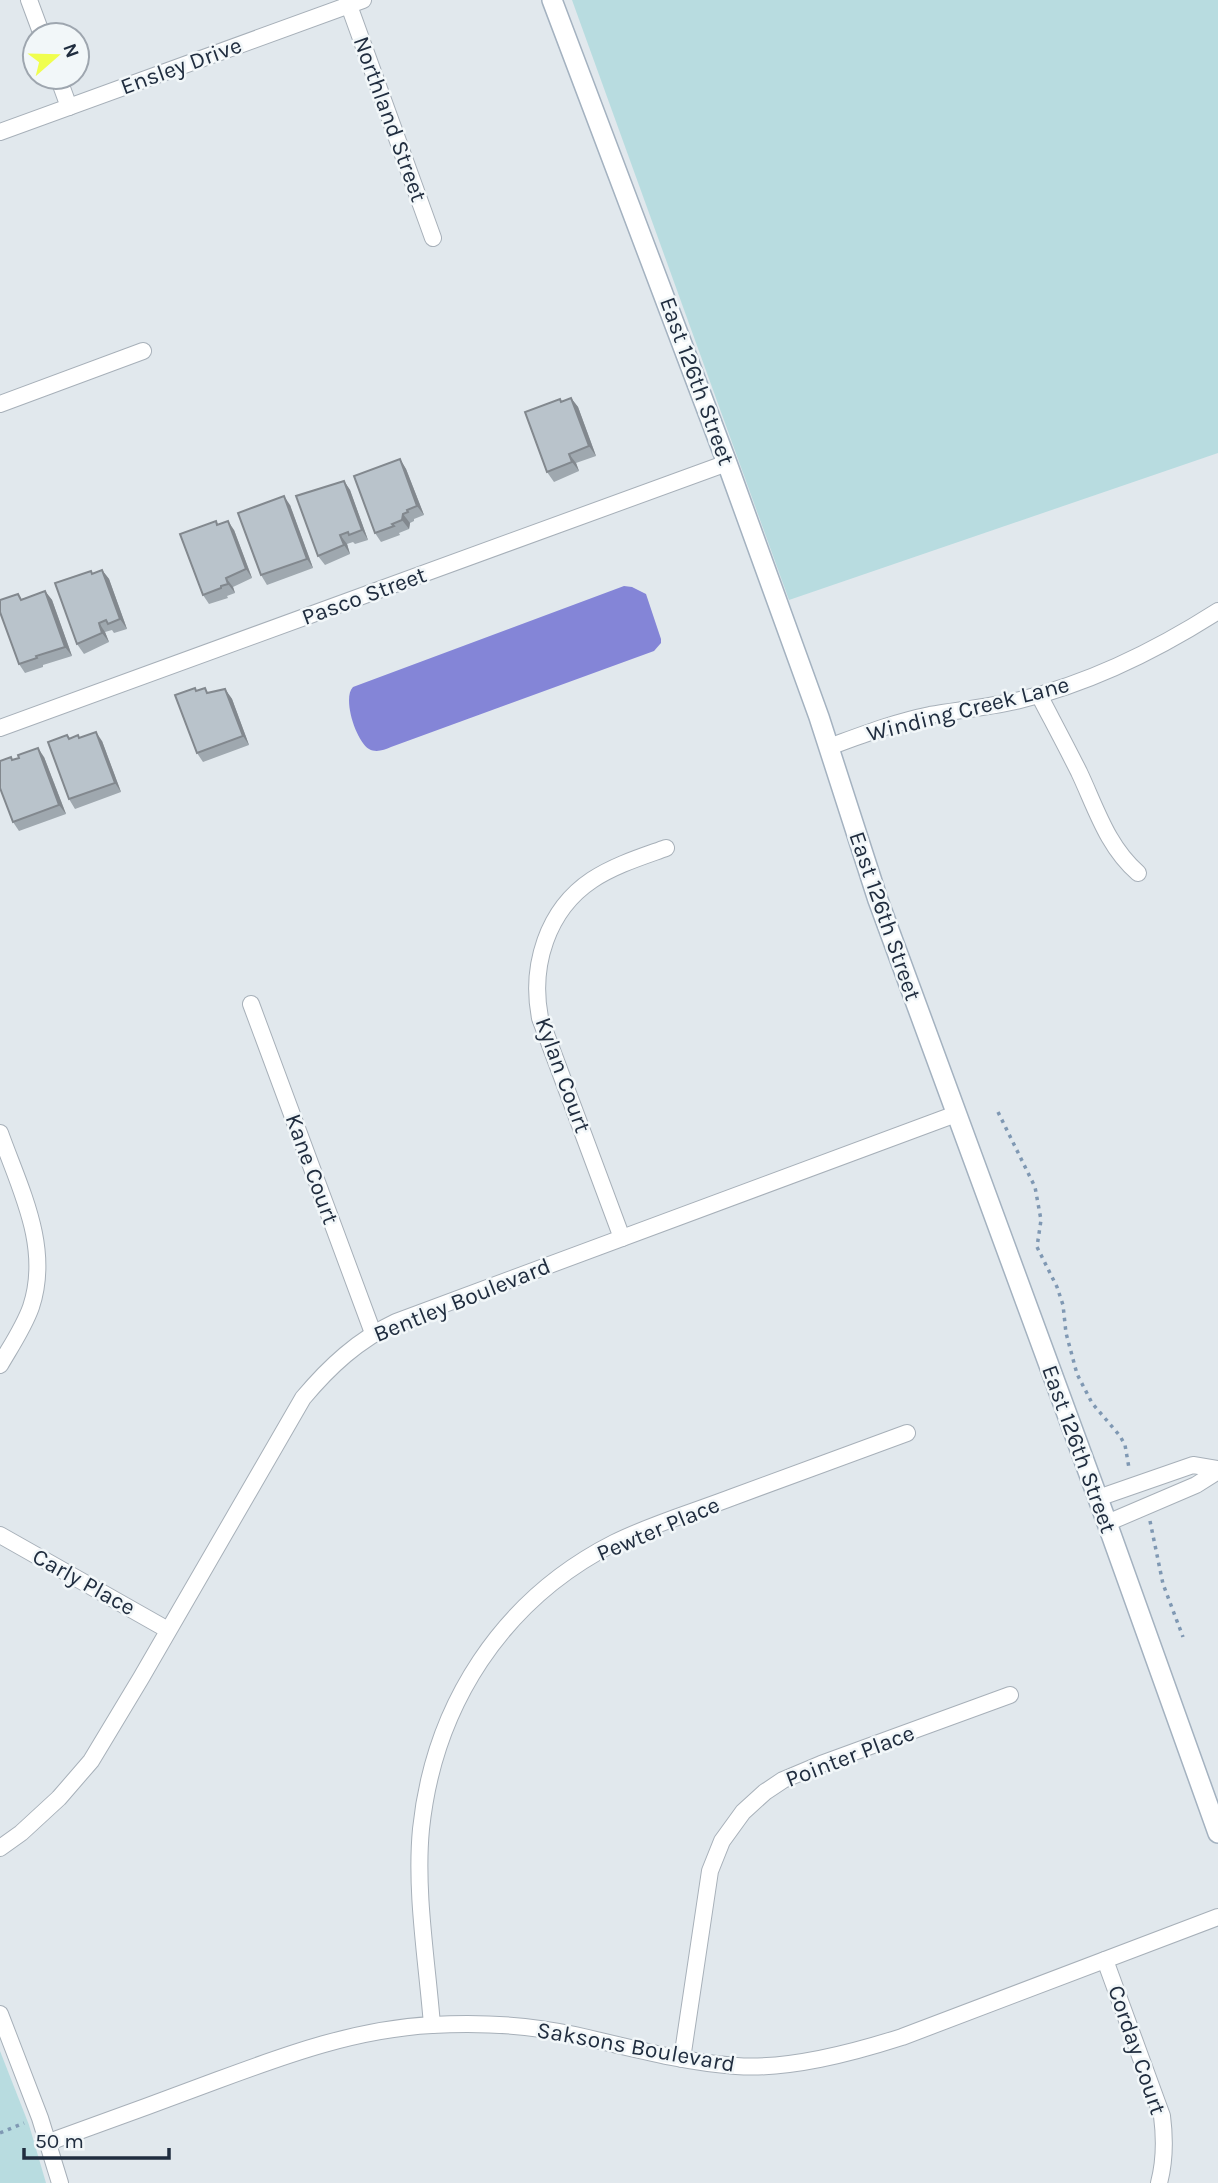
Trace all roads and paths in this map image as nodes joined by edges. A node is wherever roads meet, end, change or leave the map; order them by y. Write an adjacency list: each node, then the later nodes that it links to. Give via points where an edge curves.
1 (29, 0): 4 (street)
2 (552, 0): 11 (main road, East 126th Street)
3 (353, 2): 6 (street, Ensley Drive); 8 (street, Northland Street)
4 (37, 21)
5 (63, 91): 6 (street)
6 (69, 107): 7 (street, Ensley Drive)
7 (0, 132)
8 (433, 238)
9 (144, 351): 10 (street)
10 (0, 404)
11 (727, 463): 14 (street, Pasco Street); 15 (main road, East 126th Street)
12 (1218, 611): 13 (street, Winding Creek Lane, via 1134,659)
13 (1039, 695): 15 (street, Winding Creek Lane, via 903,721); 17 (street, via 1108,838)
14 (0, 728)
15 (829, 747): 20 (main road, East 126th Street, via 878,900)
16 (666, 848): 22 (street, Kylan Court, via 618,866 581,889 547,934 538,972 537,1002 543,1027)
17 (1138, 873)
18 (251, 1004): 23 (street, Kane Court)
19 (998, 1112): 26 (path, via 1035,1186 1041,1220 1037,1247 1063,1305 1077,1374 1092,1403 1120,1436)
20 (956, 1114): 22 (street, Bentley Boulevard); 28 (main road, East 126th Street)
21 (0, 1133): 24 (street, via 33,1226 38,1264 31,1306)
22 (622, 1238): 23 (street, Bentley Boulevard)
23 (373, 1333): 32 (street, Bentley Boulevard, via 333,1365 303,1398)
24 (0, 1365)
25 (907, 1433): 40 (street, Pewter Place, via 615,1543 552,1582 486,1650 459,1694 428,1779 420,1871)
26 (1129, 1470)
27 (1218, 1470): 28 (street, via 1193,1465); 30 (street, via 1196,1486)
28 (1098, 1498): 30 (main road, East 126th Street)
29 (1148, 1517): 33 (path, via 1163,1584)
30 (1107, 1522): 35 (main road, East 126th Street)
31 (0, 1535): 32 (street, Carly Place)
32 (169, 1630): 36 (street, Bentley Boulevard, via 91,1761 59,1798)
33 (1183, 1637)
34 (1010, 1695): 41 (street, Pointer Place, via 783,1780 743,1812 722,1840 710,1871)
35 (1218, 1833)
36 (0, 1848)
37 (1218, 1917): 38 (street, Saksons Boulevard)
38 (1105, 1960): 41 (street, Saksons Boulevard, via 863,2050 764,2066); 46 (street, Corday Court, via 1161,2116 1164,2146)
39 (0, 2014): 44 (street)
40 (432, 2025): 41 (street, Saksons Boulevard, via 531,2028); 44 (street, Saksons Boulevard, via 388,2029 311,2046)
41 (682, 2059)
42 (29, 2121): 43 (path)
43 (0, 2133)
44 (49, 2142): 45 (street)
45 (60, 2183)
46 (1159, 2183)

